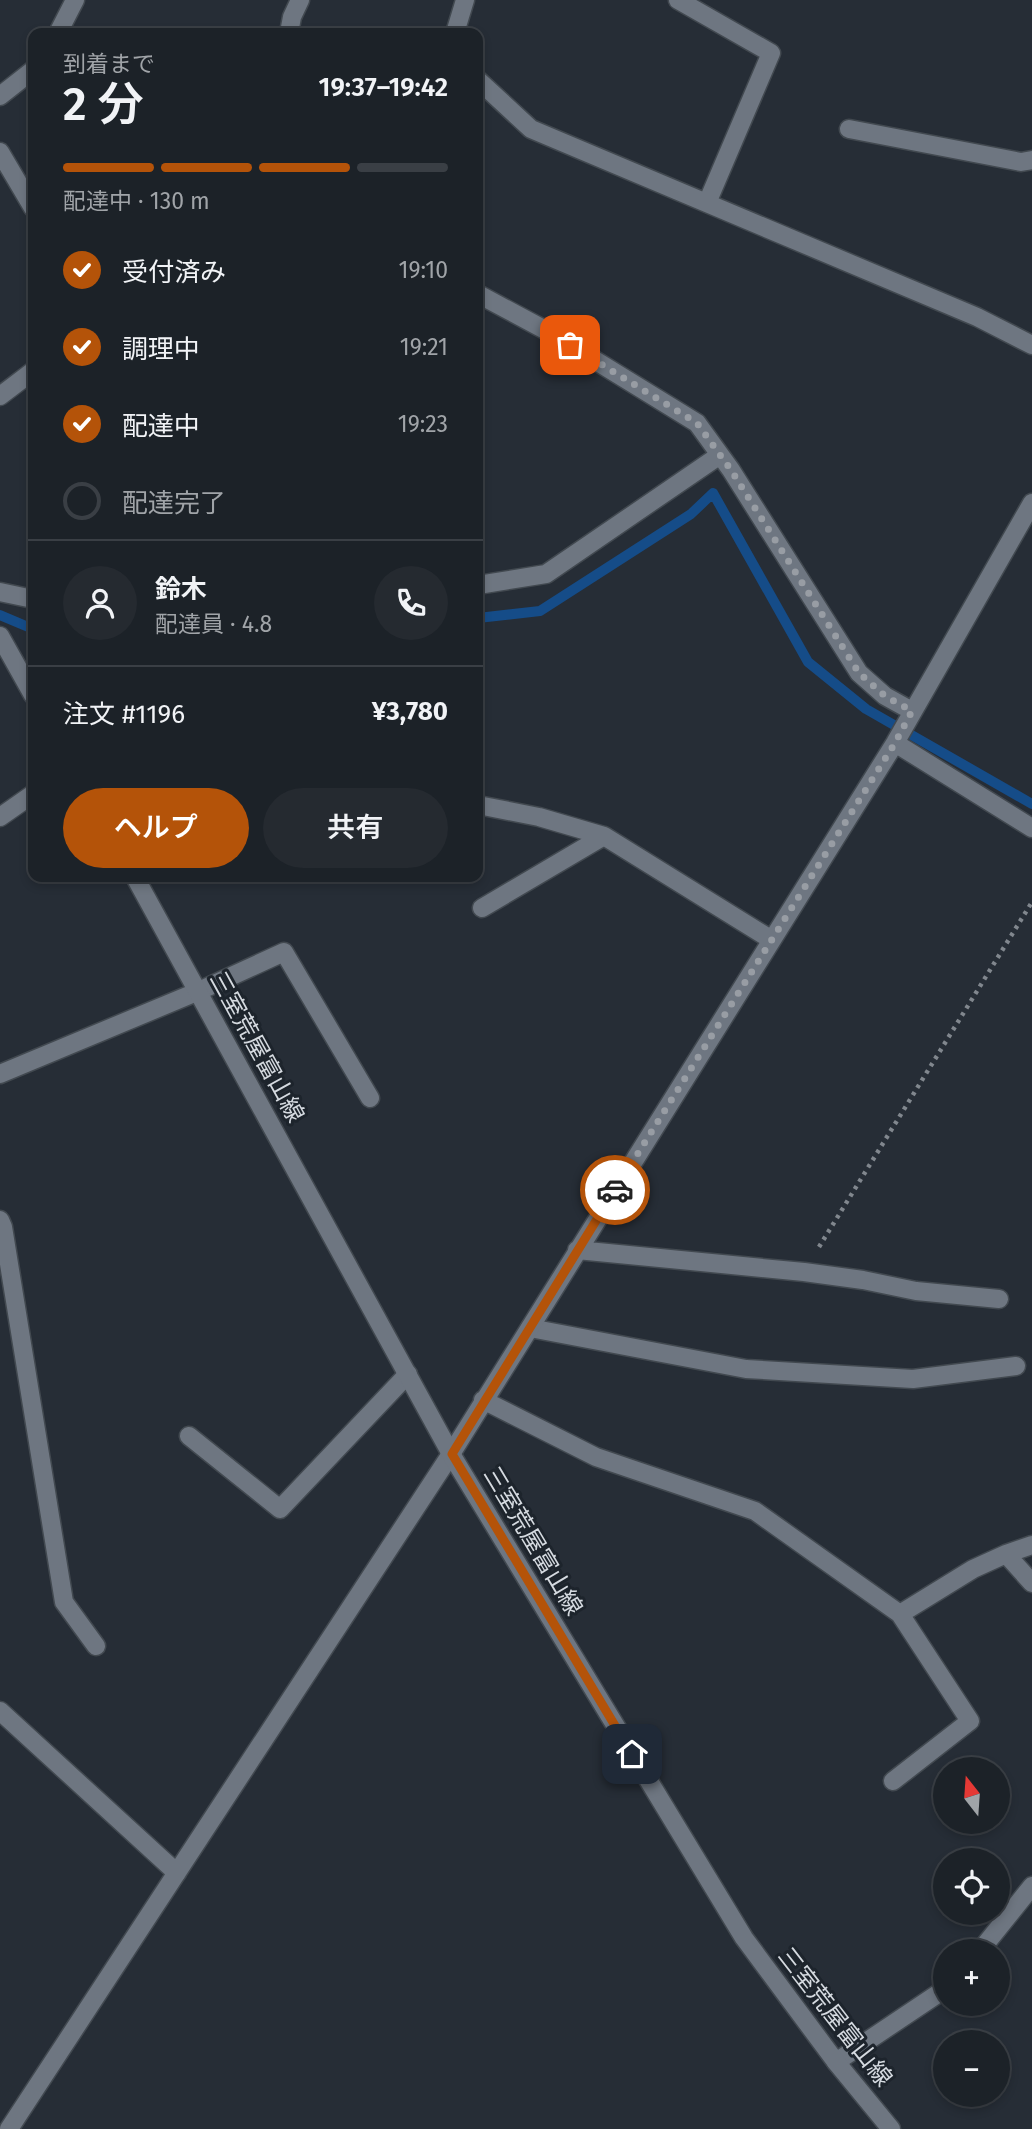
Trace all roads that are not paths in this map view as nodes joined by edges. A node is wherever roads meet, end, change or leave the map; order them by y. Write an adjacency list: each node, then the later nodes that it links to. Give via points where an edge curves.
1 (75, 0): 5 (street)
2 (300, 0): 6 (street)
3 (465, 0): 7 (street)
4 (678, 0): 15 (street, via 771,53)
5 (61, 28)
6 (290, 28)
7 (457, 28)
8 (28, 75): 10 (street)
9 (483, 85): 15 (street, via 531,129)
10 (0, 96)
11 (849, 129): 13 (street, via 1021,162)
12 (0, 152): 14 (street)
13 (1032, 160)
14 (28, 200)
15 (707, 203): 17 (street, via 977,317)
16 (483, 297): 20 (street, via 697,423)
17 (1032, 345)
18 (28, 375): 19 (street)
19 (0, 396)
20 (720, 455): 22 (street, via 546,574); 27 (street, via 859,673 885,696)
21 (1032, 502): 27 (street)
22 (483, 584)
23 (0, 592): 24 (street)
24 (28, 598)
25 (0, 636): 26 (street)
26 (28, 686)
27 (912, 711): 28 (street)
28 (895, 743): 32 (street); 36 (street)
29 (28, 797): 31 (street)
30 (483, 806): 33 (street)
31 (0, 817)
32 (1032, 828)
33 (604, 836): 35 (street); 36 (street)
34 (138, 882): 37 (street, 三室荒屋富山線)
35 (482, 908)
36 (772, 940): 41 (street)
37 (199, 991): 38 (street); 39 (street, via 284,952); 45 (street, 三室荒屋富山線)
38 (0, 1074)
39 (370, 1098)
40 (0, 1220): 53 (street, via 64,1602)
41 (577, 1250): 42 (street, via 804,1272); 43 (street)
42 (999, 1299)
43 (530, 1328): 44 (street, via 746,1369 913,1379); 46 (street)
44 (1016, 1366)
45 (408, 1374): 47 (street, via 281,1509); 48 (street, 三室荒屋富山線)
46 (483, 1400): 48 (street); 52 (street, via 596,1457 755,1511)
47 (190, 1436)
48 (452, 1454): 56 (street); 60 (street, 三室荒屋富山線, via 744,1938)
49 (1032, 1545): 50 (street)
50 (1006, 1554): 51 (street); 52 (street)
51 (1032, 1583)
52 (900, 1614): 55 (street, via 970,1721)
53 (96, 1646)
54 (0, 1711): 56 (street)
55 (893, 1781)
56 (177, 1873): 61 (street)
57 (1032, 1886): 58 (street)
58 (989, 1939)
59 (933, 1997): 60 (street)
60 (836, 2062): 62 (street, 三室荒屋富山線)
61 (9, 2129)
62 (891, 2129)

